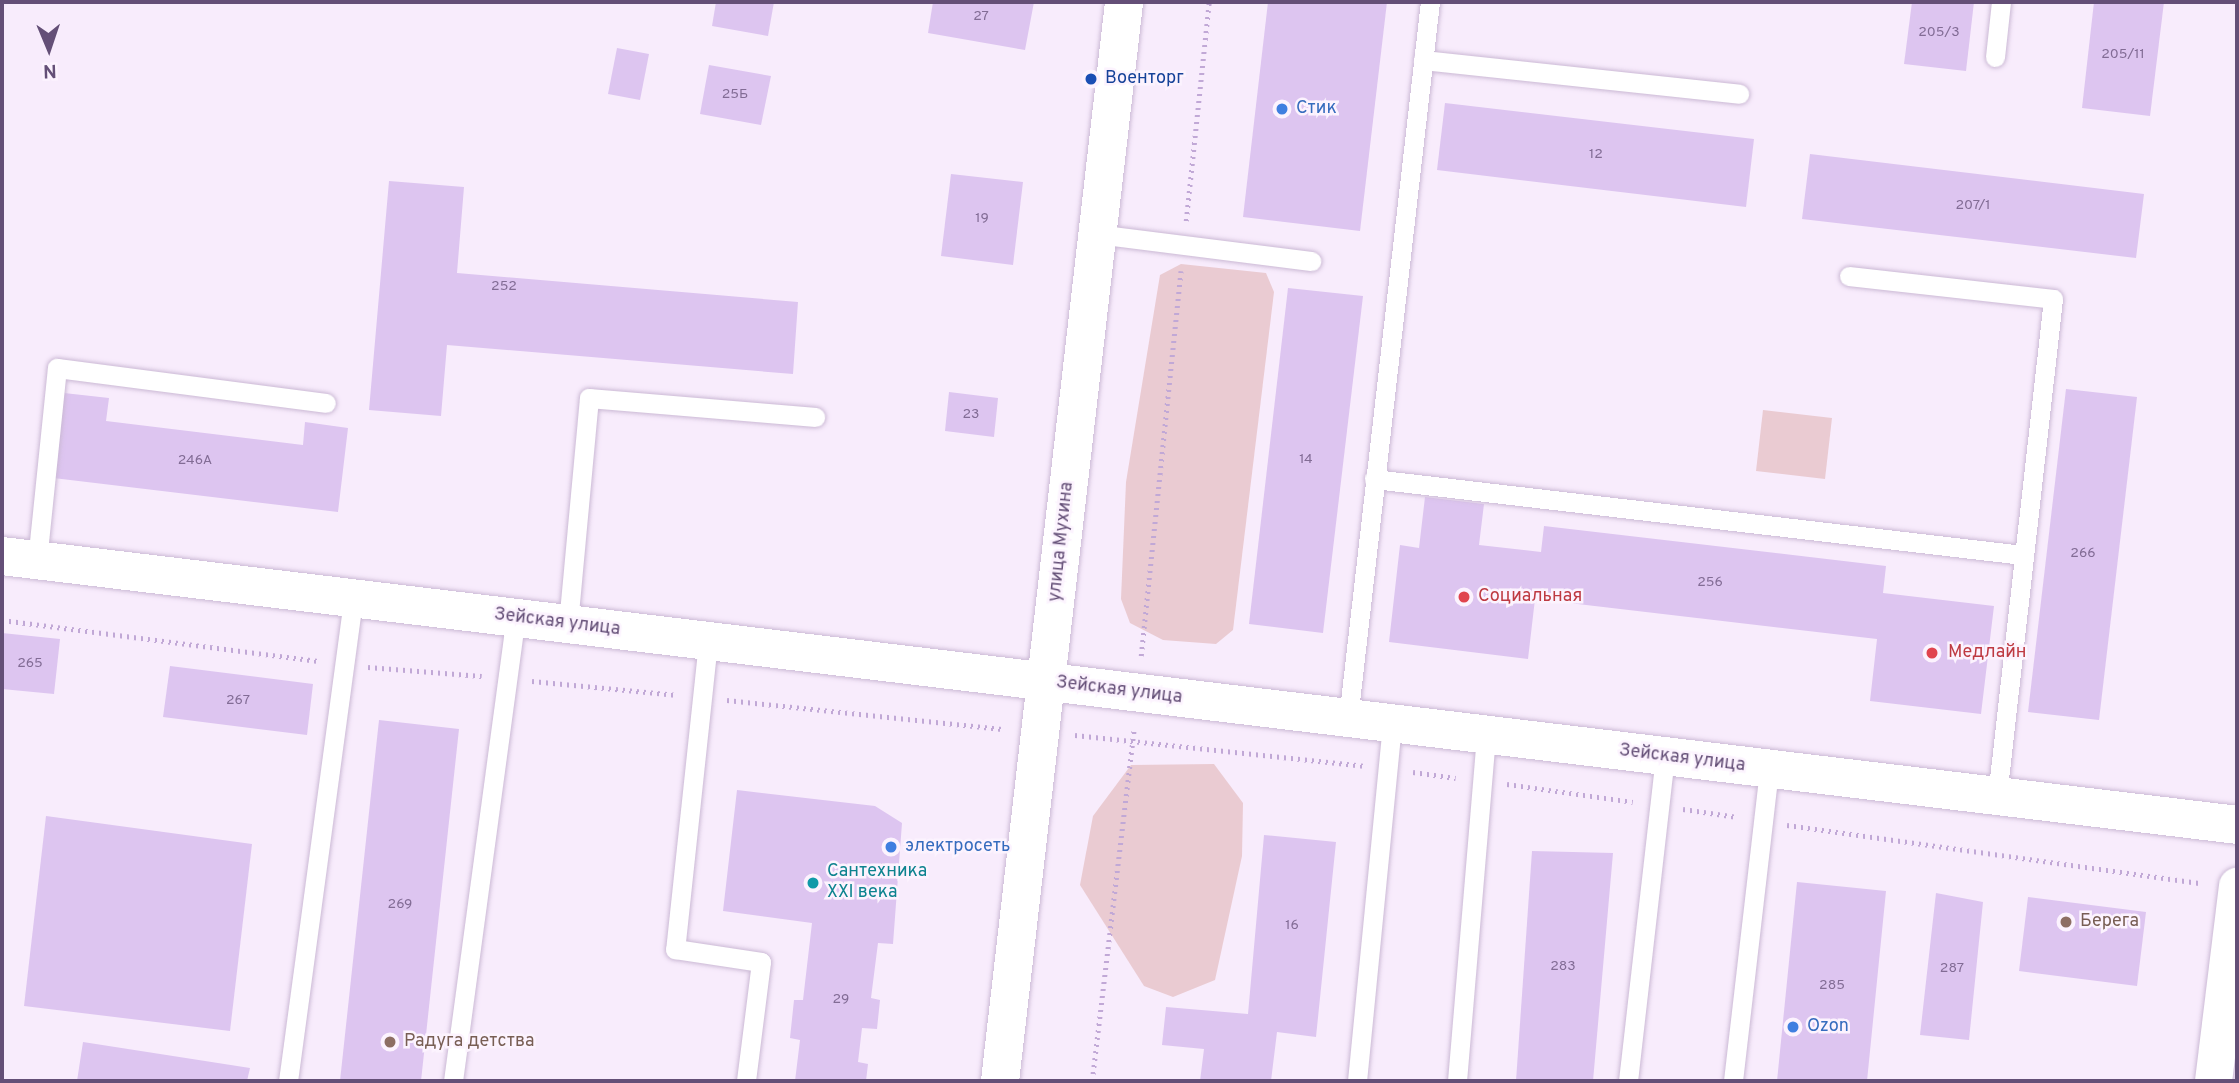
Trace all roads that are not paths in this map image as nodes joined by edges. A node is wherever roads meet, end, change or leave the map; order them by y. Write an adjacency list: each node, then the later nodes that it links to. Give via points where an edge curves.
1 (1124, 2): 7 (street, улица Мухина)
2 (1430, 2): 5 (lane)
3 (2001, 2): 4 (lane)
4 (1995, 58)
5 (1423, 60): 6 (lane); 12 (lane)
6 (1739, 94)
7 (1097, 234): 8 (lane); 19 (street, улица Мухина)
8 (1311, 261)
9 (1849, 276): 13 (lane, via 2053,299)
10 (326, 403): 14 (lane, via 57,368)
11 (815, 417): 17 (lane, via 589,398)
12 (1374, 479): 13 (lane); 20 (lane)
13 (2023, 555): 25 (lane)
14 (20, 558): 15 (street, Зейская улица)
15 (353, 598): 16 (street, Зейская улица); 28 (lane)
16 (516, 618): 17 (street, Зейская улица); 29 (lane)
17 (568, 624): 18 (street, Зейская улица)
18 (708, 642): 19 (street, Зейская улица); 30 (lane, via 675,949 761,962)
19 (1046, 682): 20 (street, Зейская улица); 31 (street, улица Мухина)
20 (1348, 719): 21 (street, Зейская улица)
21 (1392, 724): 22 (street, Зейская улица); 32 (lane)
22 (1486, 736): 23 (street, Зейская улица); 33 (lane)
23 (1665, 757): 24 (street, Зейская улица); 34 (lane)
24 (1769, 769): 25 (street, Зейская улица); 35 (lane)
25 (1997, 797): 26 (street, Зейская улица)
26 (2237, 825)
27 (2237, 885): 36 (street)
28 (288, 1081)
29 (453, 1081)
30 (746, 1081)
31 (1000, 1081)
32 (1357, 1081)
33 (1457, 1081)
34 (1628, 1081)
35 (1734, 1081)
36 (2213, 1081)

